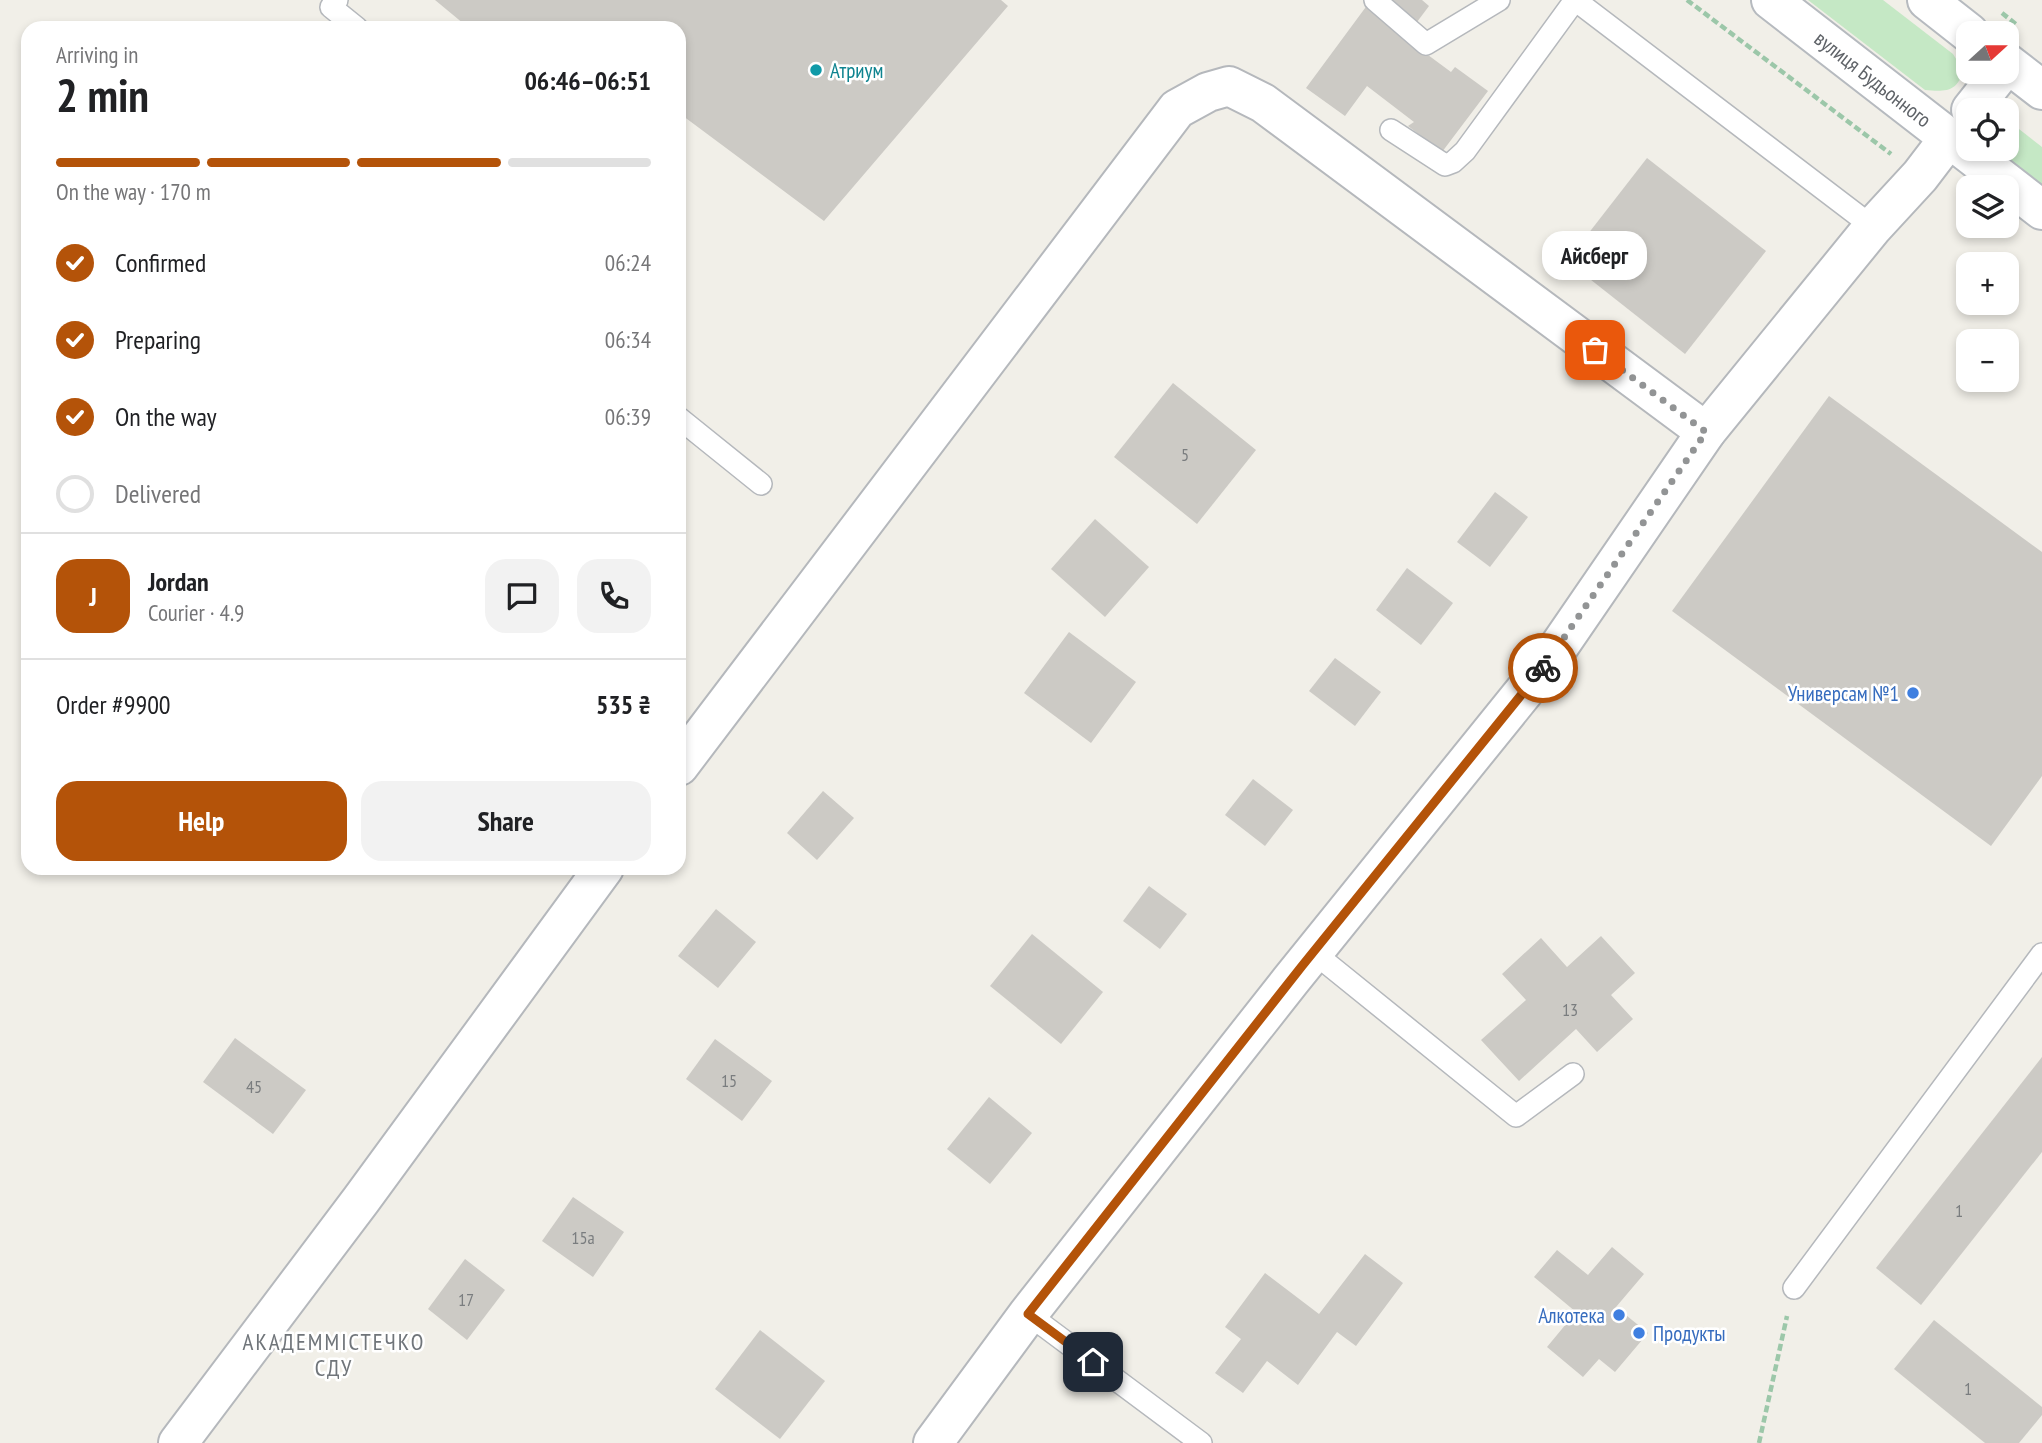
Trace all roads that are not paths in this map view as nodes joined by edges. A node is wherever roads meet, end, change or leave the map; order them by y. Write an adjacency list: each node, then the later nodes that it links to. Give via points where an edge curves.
1 (337, 0): 8 (lane, via 331,7)
2 (1375, 0): 3 (lane, via 1426,44)
3 (1499, 0)
4 (1575, 0): 15 (lane, via 1453,162 1445,165); 18 (lane)
5 (1771, 0): 13 (street, вулиця Будьонного)
6 (1927, 0): 7 (street)
7 (1982, 20)
8 (348, 21)
9 (2020, 65): 11 (street)
10 (1992, 84): 12 (street)
11 (2042, 90)
12 (1980, 98)
13 (1956, 116)
14 (1956, 129): 18 (street)
15 (1391, 130)
16 (1999, 161): 17 (street, вулиця Будьонного)
17 (2042, 210)
18 (1873, 228): 20 (street)
19 (686, 424): 21 (lane)
20 (1706, 432): 22 (street, via 1263,103 1229,86 1208,92 1177,109); 24 (street, via 1551,658)
21 (761, 484)
22 (686, 757)
23 (599, 875): 29 (street)
24 (1313, 952): 26 (lane, via 1516,1116); 28 (street)
25 (2042, 954): 27 (lane)
26 (1573, 1074)
27 (1794, 1288)
28 (1028, 1314): 30 (street); 31 (lane)
29 (178, 1443)
30 (933, 1443)
31 (1201, 1443)

